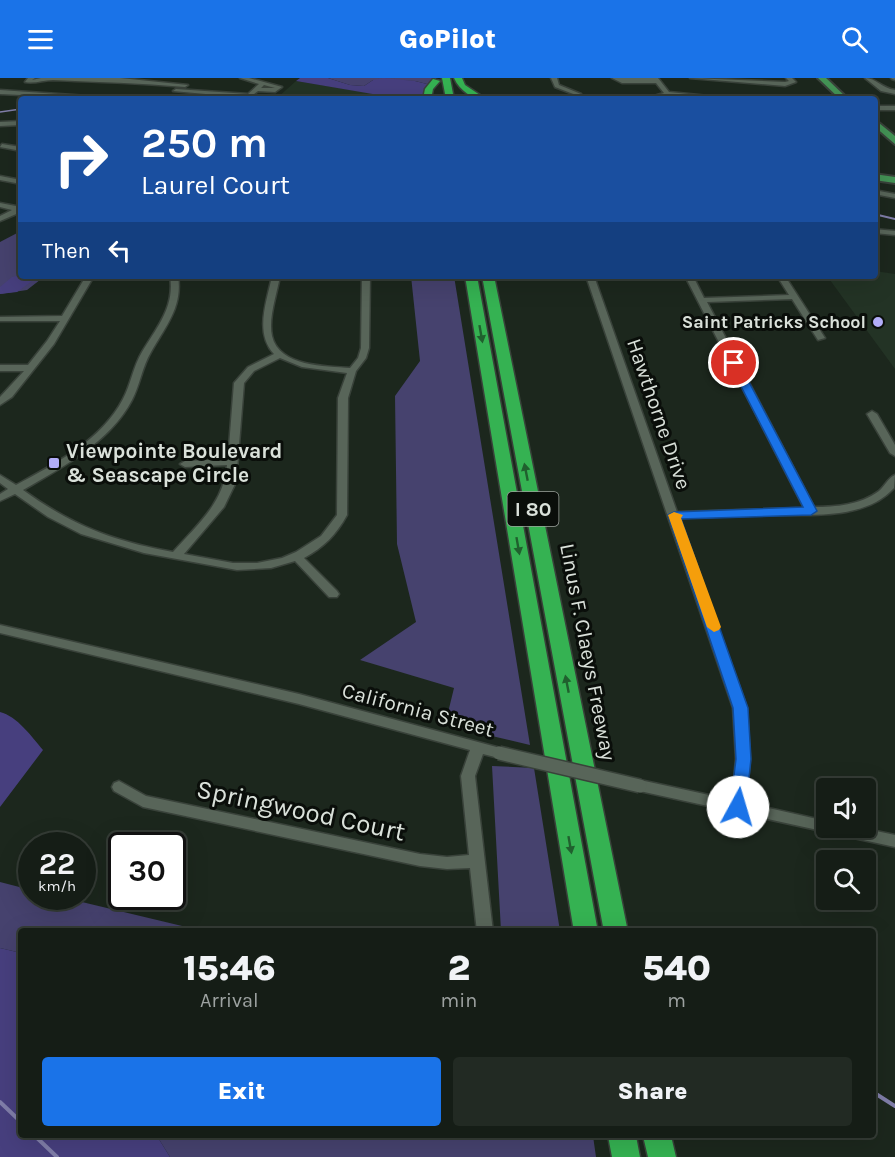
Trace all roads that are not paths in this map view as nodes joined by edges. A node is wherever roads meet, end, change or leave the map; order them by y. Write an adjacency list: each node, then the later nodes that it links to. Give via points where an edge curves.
1 (32, 78): 2 (street, via 27,81)
2 (46, 78): 18 (street)
3 (193, 78): 20 (street)
4 (243, 78): 14 (street)
5 (446, 78): 31 (highway)
6 (458, 78): 32 (highway, via 462,86)
7 (554, 78): 25 (street, via 557,86)
8 (615, 78): 15 (street)
9 (693, 78): 17 (street)
10 (789, 78): 17 (street, via 793,82)
11 (822, 78): 35 (main road)
12 (831, 78): 36 (main road)
13 (869, 78): 23 (street, via 883,90)
14 (253, 79): 19 (street)
15 (656, 79): 26 (street)
16 (436, 80): 29 (highway); 30 (highway)
17 (741, 80)
18 (75, 81): 20 (street); 21 (street)
19 (263, 83): 22 (street); 22 (street, via 279,87)
20 (185, 85): 24 (street, via 176,91)
21 (68, 86)
22 (256, 89): 24 (street, via 249,96)
23 (895, 92)
24 (213, 94)
25 (578, 94)
26 (667, 94): 33 (street); 34 (street)
27 (0, 95): 28 (street); 37 (street)
28 (26, 96)
29 (428, 96)
30 (438, 96)
31 (449, 96)
32 (477, 96)
33 (659, 96)
34 (691, 96)
35 (841, 96)
36 (849, 96)
37 (18, 97)
38 (878, 108): 39 (street)
39 (895, 108)
40 (18, 123): 41 (street)
41 (0, 124)
42 (878, 125): 44 (main road)
43 (878, 131): 44 (main road)
44 (895, 143)
45 (2, 146): 46 (street)
46 (18, 149)
47 (0, 178): 50 (street)
48 (878, 178): 49 (main road)
49 (895, 180)
50 (18, 181)
51 (878, 193): 52 (street)
52 (895, 196)
53 (0, 199): 55 (street)
54 (0, 205): 56 (street)
55 (18, 206)
56 (18, 207)
57 (18, 209): 58 (street)
58 (0, 219)
59 (878, 232): 60 (street)
60 (895, 234)
61 (88, 279): 72 (street)
62 (175, 279): 86 (street, via 175,302 144,356 124,406 95,440)
63 (276, 279): 75 (street, via 268,336)
64 (366, 279): 78 (street, via 365,348)
65 (472, 279): 102 (highway, I 80, one-way to 102)
66 (489, 279): 103 (highway, Linus F. Claeys Freeway / I 80, one-way to 66)
67 (591, 279): 89 (street, Hawthorne Drive)
68 (691, 279): 71 (street)
69 (783, 279): 70 (street)
70 (795, 297): 71 (street); 74 (street)
71 (702, 300): 88 (street)
72 (66, 318): 73 (street); 77 (street)
73 (3, 319)
74 (821, 338)
75 (280, 355): 78 (street, via 307,366); 82 (street, via 248,371 239,383)
76 (0, 368): 77 (street)
77 (31, 368): 79 (street)
78 (352, 371): 91 (street, via 344,398 342,515 329,535)
79 (0, 402)
80 (872, 414): 81 (street)
81 (895, 453)
82 (233, 462): 83 (street); 90 (street, via 231,482 220,505)
83 (185, 464)
84 (0, 478): 86 (street)
85 (895, 478): 88 (street, via 879,497 858,506)
86 (15, 489): 87 (street); 90 (street, via 46,512 85,532)
87 (0, 498)
88 (811, 511): 89 (street)
89 (674, 515): 96 (street, Hawthorne Drive, via 740,708 743,759)
90 (176, 556): 91 (street, via 241,567)
91 (297, 557): 92 (street)
92 (333, 594)
93 (0, 629): 94 (street, California Street, via 298,699)
94 (478, 748): 96 (street, California Street, bridge); 100 (street, via 468,776)
95 (119, 787): 100 (street, Springwood Court, via 143,801 420,860)
96 (738, 807): 97 (street, California Street)
97 (816, 825)
98 (876, 837): 99 (street)
99 (895, 841)
100 (478, 861): 101 (street)
101 (485, 928)
102 (585, 928)
103 (615, 928)
104 (622, 1138): 106 (highway)
105 (657, 1138): 107 (highway)
106 (626, 1157)
107 (662, 1157)

